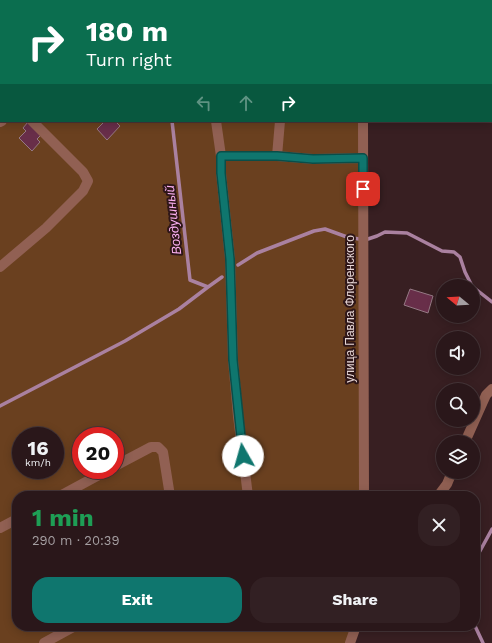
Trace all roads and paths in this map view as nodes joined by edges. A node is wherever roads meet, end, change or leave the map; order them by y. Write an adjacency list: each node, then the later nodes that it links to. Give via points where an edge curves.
1 (33, 122): 8 (street, via 83,172 88,181 84,191)
2 (216, 122): 5 (street)
3 (280, 122): 6 (street)
4 (363, 122): 7 (street, улица Павла Флоренского)
5 (221, 156): 6 (street); 16 (street, via 230,259 233,360)
6 (277, 156): 7 (street, via 313,159)
7 (363, 158): 17 (street, улица Павла Флоренского)
8 (0, 267)
9 (492, 389): 10 (street, via 486,395)
10 (468, 435)
11 (124, 461): 15 (street, via 151,447 158,447 163,452)
12 (91, 479): 14 (street)
13 (449, 479): 18 (street)
14 (69, 491)
15 (169, 491)
16 (247, 491)
17 (364, 491)
18 (442, 491)
19 (12, 522): 20 (street)
20 (0, 528)
21 (66, 631): 23 (street)
22 (354, 631): 24 (street)
23 (44, 643)
24 (350, 643)

